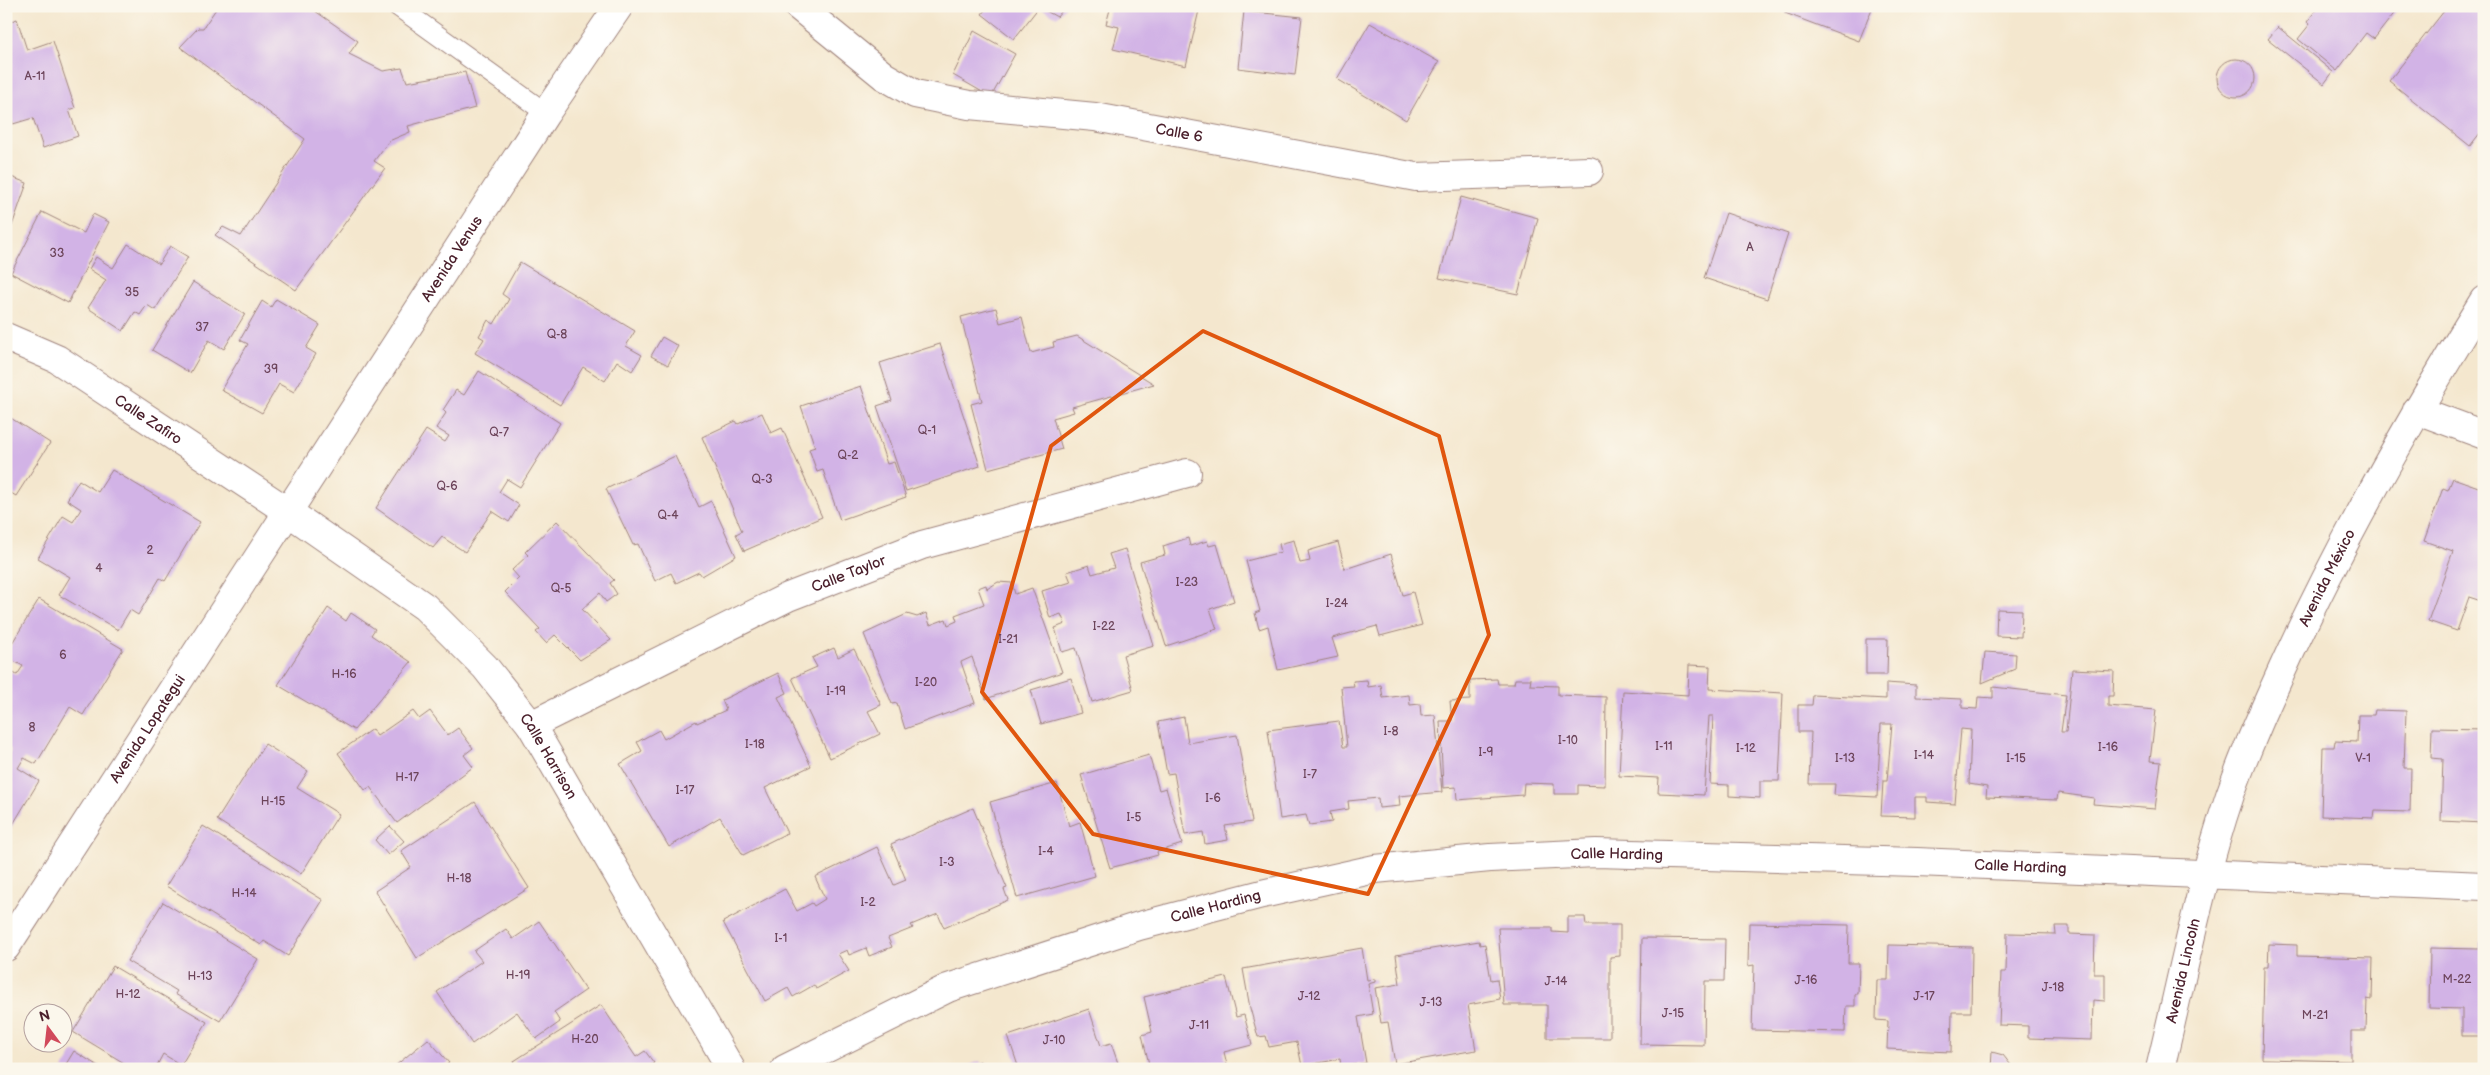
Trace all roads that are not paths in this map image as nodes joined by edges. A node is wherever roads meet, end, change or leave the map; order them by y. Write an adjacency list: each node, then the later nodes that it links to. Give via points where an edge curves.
1 (397, 6): 4 (lane)
2 (618, 6): 4 (street, Avenida Venus)
3 (798, 6): 5 (street, Calle 6, via 884,76 915,94 969,105 1095,117 1416,177)
4 (546, 113): 11 (street, Avenida Venus)
5 (1589, 171)
6 (2484, 300): 8 (street, Avenida México)
7 (6, 336): 11 (street, Calle Zafiro, via 58,358)
8 (2417, 410): 9 (street); 13 (street, Avenida México, via 2321,586 2260,717 2230,795)
9 (2484, 435)
10 (1187, 472): 12 (street, Calle Taylor, via 922,545 788,597)
11 (287, 511): 12 (street, Calle Harrison, via 425,607 485,667); 15 (street, Avenida Lopategui)
12 (532, 725): 16 (street, Calle Harrison)
13 (2207, 873): 14 (street, Calle Harding); 17 (street, Calle Harding, via 1596,853 1490,858 1375,869 1139,926 948,988); 18 (street, Avenida Lincoln)
14 (2484, 886)
15 (6, 947)
16 (731, 1069)
17 (784, 1069)
18 (2160, 1069)

